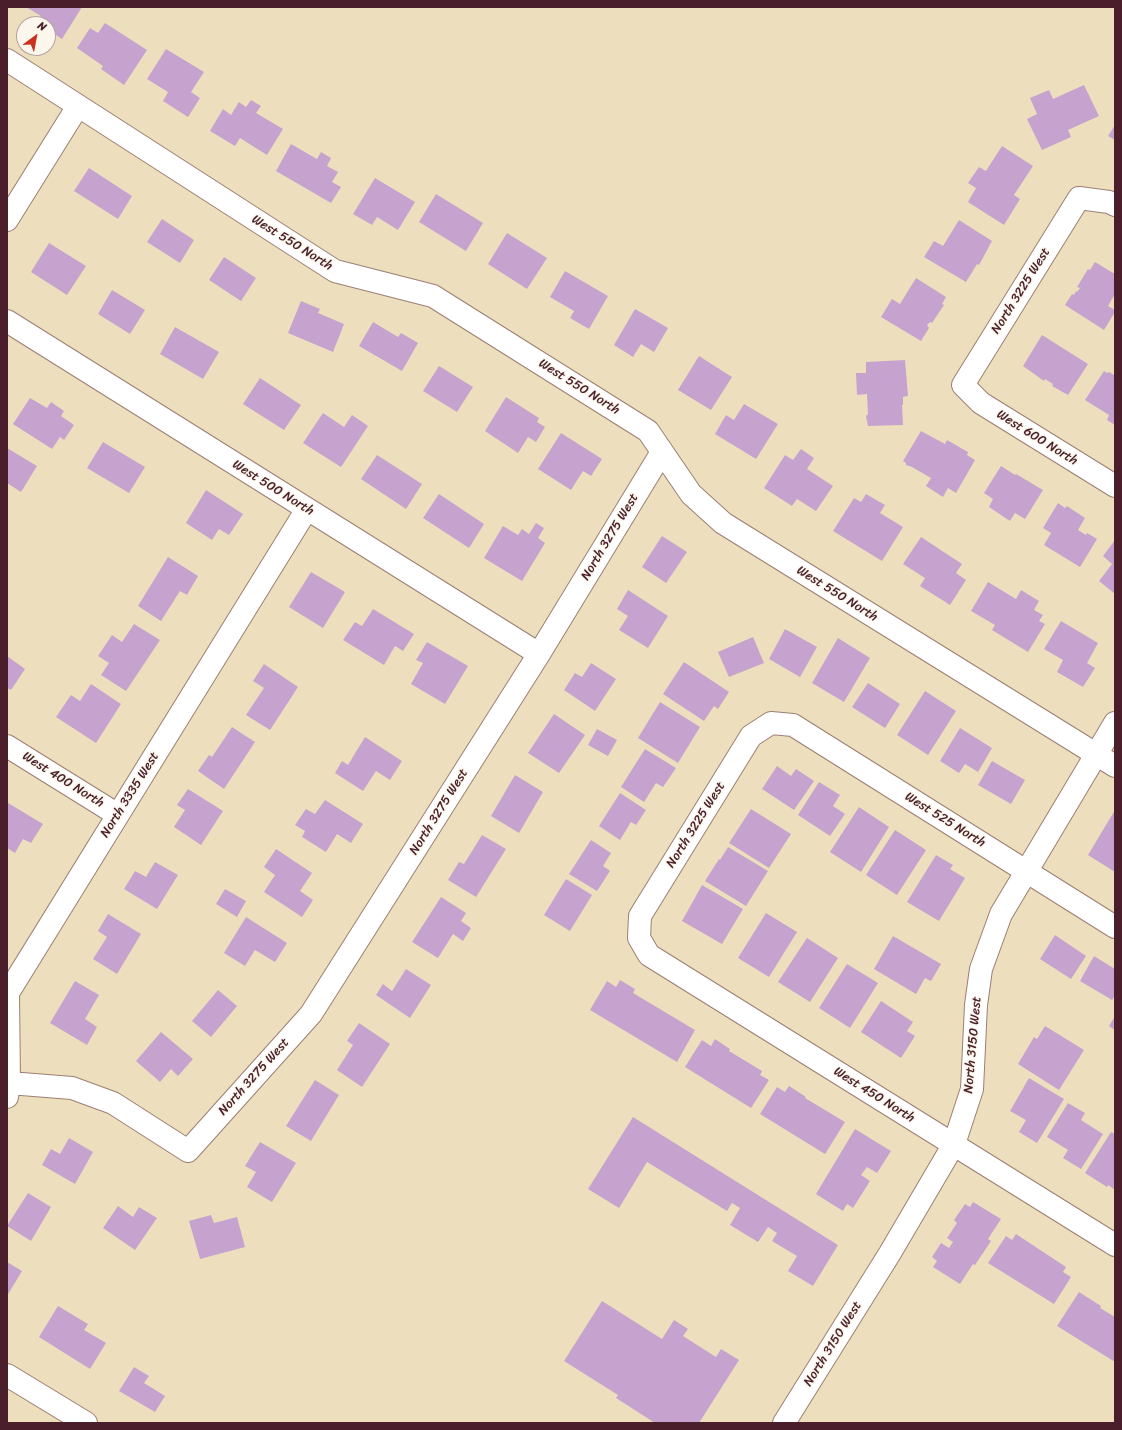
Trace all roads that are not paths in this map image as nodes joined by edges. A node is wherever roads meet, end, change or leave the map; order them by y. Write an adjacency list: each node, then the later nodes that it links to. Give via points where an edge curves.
1 (7, 60): 2 (street, West 550 North)
2 (78, 106): 4 (street); 7 (street, West 550 North, via 335,271 433,296 648,431)
3 (1115, 206): 6 (street, North 3225 West, via 1109,202 1079,198)
4 (7, 220)
5 (7, 321): 9 (street, West 500 North)
6 (963, 385): 8 (street, West 600 North, via 981,403)
7 (662, 452): 10 (street, North 3275 West); 14 (street, West 550 North, via 692,494 723,524)
8 (1115, 486)
9 (307, 509): 10 (street, West 500 North); 16 (street, North 3335 West)
10 (539, 654): 20 (street, North 3275 West, via 311,1014 188,1151 113,1103 72,1088)
11 (771, 723): 17 (street, West 525 North, via 793,725); 19 (street, North 3225 West, via 751,736 640,916)
12 (1115, 723): 14 (street, North 3150 West)
13 (7, 746): 16 (street, West 400 North)
14 (1097, 754): 15 (street, West 550 North); 17 (street, North 3150 West)
15 (1115, 766)
16 (118, 814): 20 (street, North 3335 West, via 8,993)
17 (1027, 872): 18 (street, West 525 North); 21 (street, North 3150 West, via 1001,914 981,970 976,1005 972,1089)
18 (1115, 927)
19 (639, 938): 21 (street, West 450 North, via 649,955)
20 (8, 1090)
21 (954, 1144): 22 (street, West 450 North); 25 (street, North 3150 West, via 890,1254)
22 (1115, 1245)
23 (7, 1375): 24 (street)
24 (86, 1423)
25 (784, 1423)

